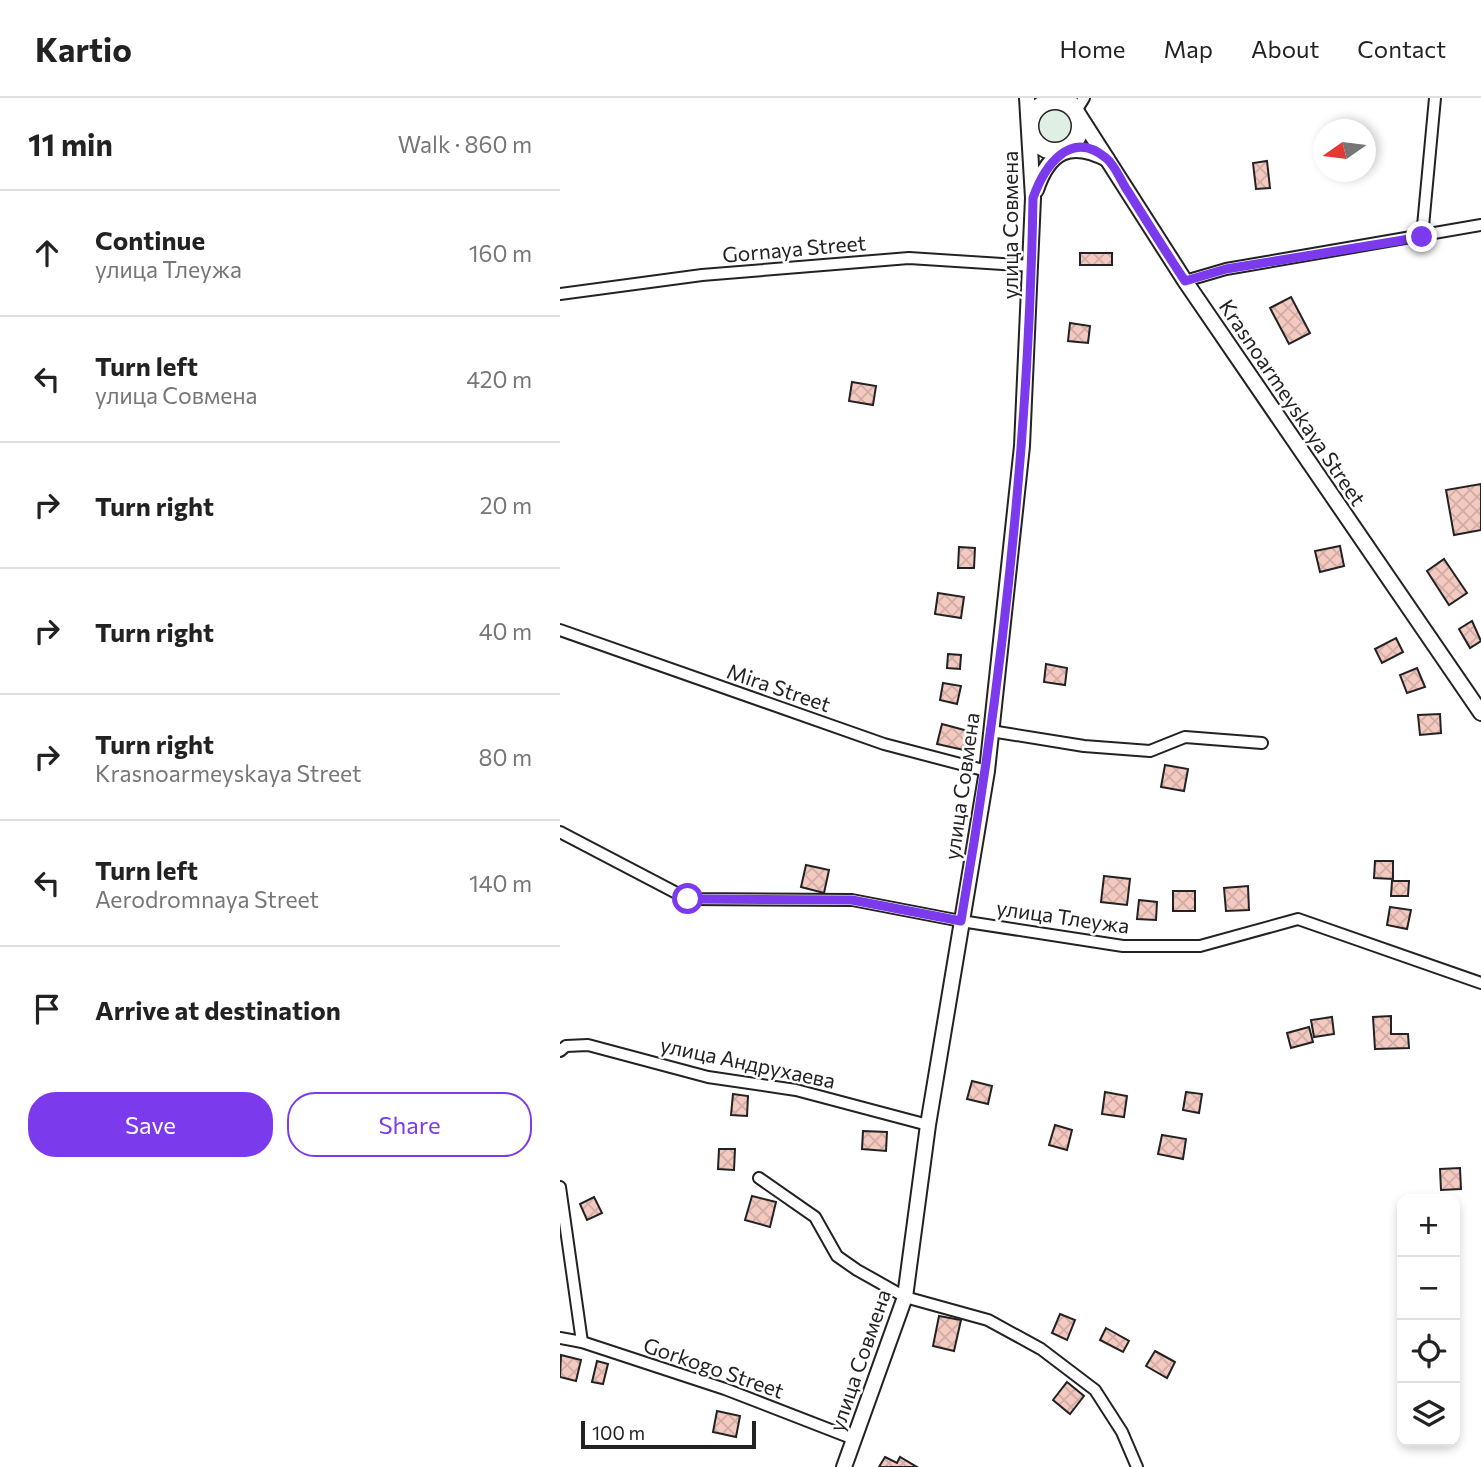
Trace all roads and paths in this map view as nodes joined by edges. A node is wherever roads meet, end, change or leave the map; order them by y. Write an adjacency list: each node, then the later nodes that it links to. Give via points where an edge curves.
1 (1027, 98): 4 (street, улица Совмена)
2 (1435, 98): 9 (street)
3 (1076, 102): 4 (main road, via 1050,101 1034,111); 5 (main road, via 1080,134); 6 (street, Krasnoarmeyskaya Street)
4 (1030, 130): 5 (main road, via 1042,149); 7 (street, улица Совмена)
5 (1065, 150): 6 (street, via 1085,149); 7 (street, via 1040,176)
6 (1107, 159): 11 (street, Krasnoarmeyskaya Street)
7 (1033, 198): 10 (street, улица Совмена)
8 (1481, 225): 9 (street)
9 (1422, 237): 11 (street, via 1226,269)
10 (1032, 266): 12 (street, Gornaya Street, via 909,258 702,275); 15 (street, улица Совмена, via 1022,446)
11 (1185, 281): 14 (street, Krasnoarmeyskaya Street)
12 (560, 294)
13 (560, 630): 17 (street, Mira Street, via 884,744)
14 (1481, 713)
15 (991, 731): 16 (street, via 1150,751 1185,737); 17 (street, улица Совмена)
16 (1262, 743)
17 (987, 771): 19 (street, улица Совмена)
18 (560, 832): 19 (street, улица Тлеужа, via 688,899 852,900)
19 (961, 921): 20 (street, улица Тлеужа, via 1123,946 1200,946 1298,919); 22 (street, улица Совмена)
20 (1481, 983)
21 (560, 1051): 22 (street, улица Андрухаева, via 566,1046 588,1045 708,1077 796,1090)
22 (928, 1125): 25 (street, улица Совмена)
23 (760, 1178): 25 (street, via 815,1217 837,1256)
24 (560, 1187): 27 (street)
25 (905, 1297): 28 (street, улица Совмена); 30 (street, via 988,1320 1041,1349 1095,1390 1122,1432)
26 (560, 1338): 27 (street, Gorkogo Street)
27 (582, 1342): 28 (street, Gorkogo Street, via 725,1389)
28 (854, 1439): 29 (street, улица Совмена)
29 (844, 1467)
30 (1137, 1467)

